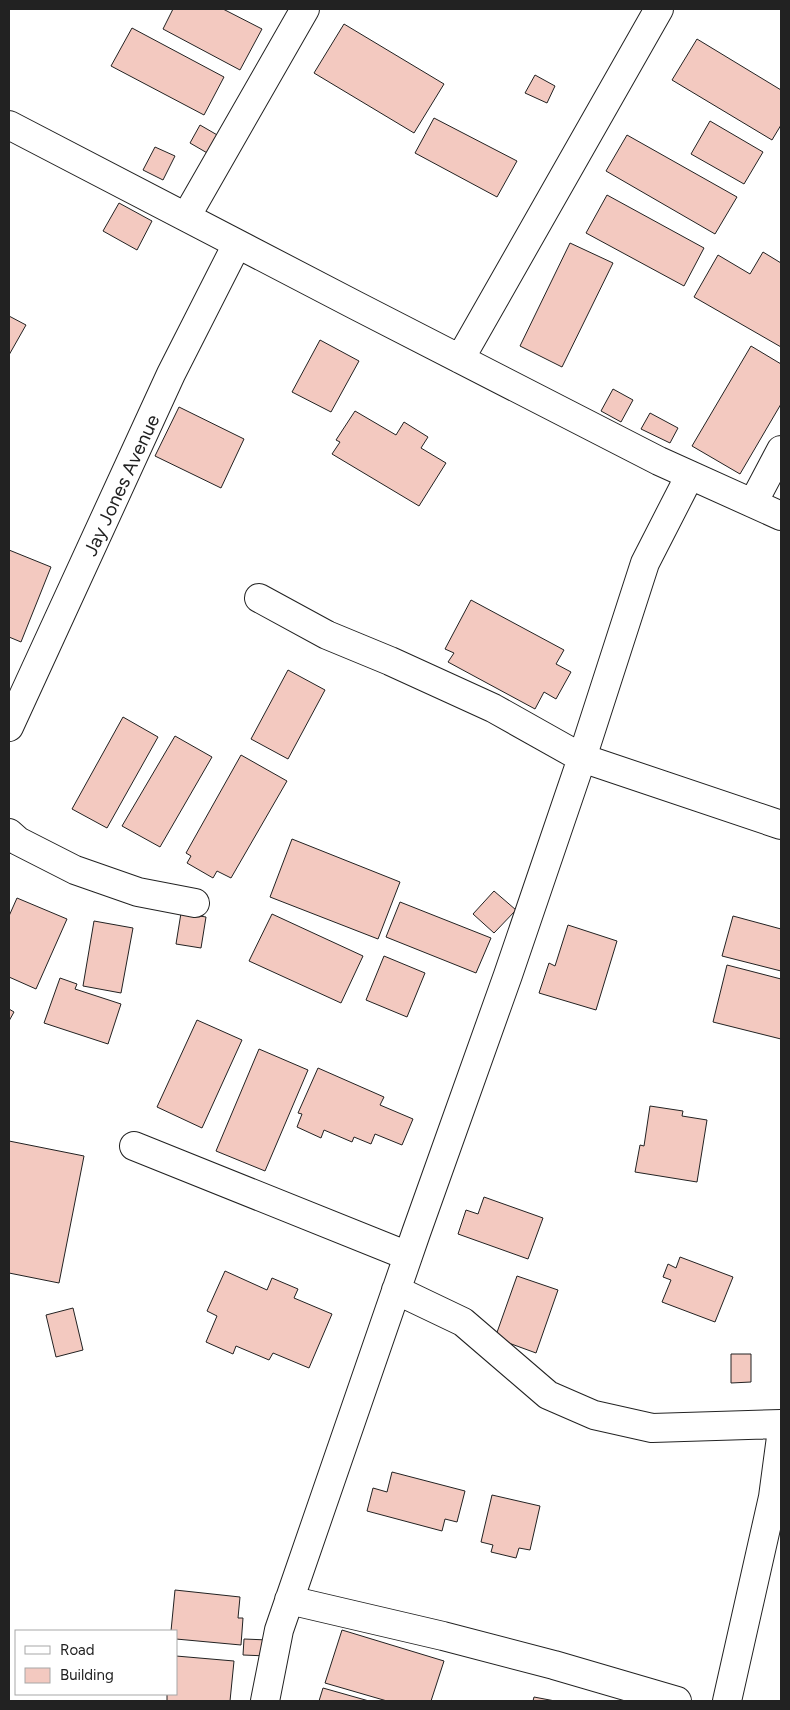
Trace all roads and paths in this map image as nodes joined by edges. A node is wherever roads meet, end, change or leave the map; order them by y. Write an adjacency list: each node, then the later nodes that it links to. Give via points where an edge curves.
1 (305, 9): 4 (street)
2 (659, 9): 6 (street)
3 (9, 124): 4 (street)
4 (186, 217): 5 (street)
5 (237, 244): 6 (street); 12 (street, Jay Jones Avenue, via 172,374)
6 (460, 359): 8 (street)
7 (781, 450): 9 (street)
8 (690, 475): 9 (street); 13 (street, via 646,563)
9 (753, 503): 10 (street)
10 (781, 516)
11 (259, 598): 13 (street, via 327,635 493,708)
12 (9, 728)
13 (582, 758): 14 (street); 18 (street)
14 (781, 825)
15 (9, 834): 16 (street, via 75,870 138,892)
16 (195, 903)
17 (134, 1146): 18 (street)
18 (408, 1256): 19 (street)
19 (396, 1290): 20 (street, via 463,1322 548,1395 594,1415 652,1428); 22 (street)
20 (781, 1424)
21 (781, 1437): 25 (street, via 773,1497)
22 (289, 1600): 23 (street, via 278,1630); 24 (street, via 443,1636)
23 (266, 1701)
24 (676, 1701)
25 (727, 1701)

